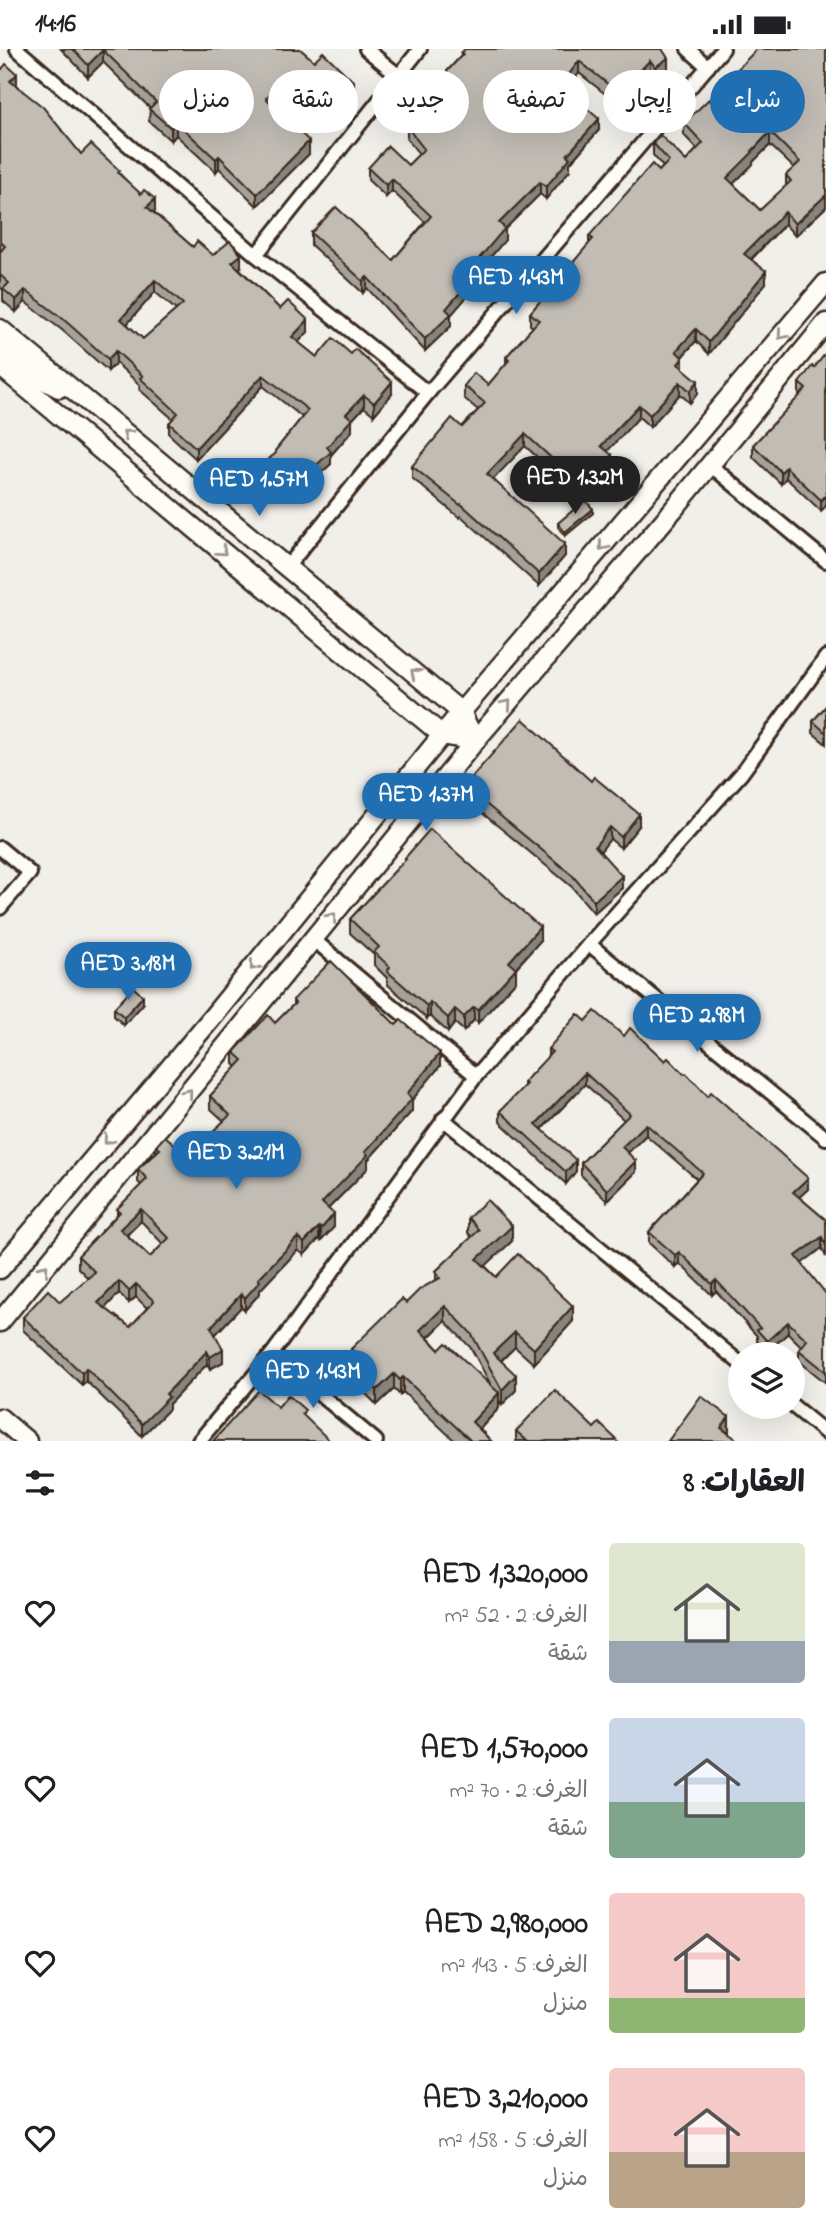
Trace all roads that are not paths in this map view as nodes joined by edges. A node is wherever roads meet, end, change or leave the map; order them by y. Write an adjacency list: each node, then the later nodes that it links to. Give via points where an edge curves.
1 (17, 49): 10 (street)
2 (366, 49): 7 (street)
3 (420, 49): 8 (street)
4 (688, 49): 6 (street)
5 (723, 49): 6 (street)
6 (708, 67): 17 (street)
7 (392, 70)
8 (404, 70)
9 (372, 110): 10 (street)
10 (256, 255): 17 (street)
11 (826, 283): 23 (street, one-way to 23)
12 (826, 323): 19 (street)
13 (0, 329): 18 (street)
14 (0, 345): 18 (street, via 38,377)
15 (0, 366): 16 (street)
16 (7, 375): 24 (street, one-way to 24)
17 (428, 393): 21 (street)
18 (95, 408): 21 (street, one-way to 18)
19 (710, 465): 20 (street); 25 (street, one-way to 19)
20 (826, 561)
21 (288, 566): 23 (street, one-way to 21)
22 (826, 657): 29 (street, via 741,773)
23 (461, 712): 24 (street); 25 (street)
24 (442, 735): 25 (street); 33 (street, one-way to 33)
25 (475, 741): 28 (street, one-way to 25)
26 (0, 848): 27 (street, via 30,873)
27 (0, 908)
28 (314, 940): 30 (street); 34 (street, one-way to 28)
29 (589, 944): 30 (street); 32 (street)
30 (476, 1076): 31 (street)
31 (443, 1119): 35 (street); 36 (street)
32 (826, 1138)
33 (0, 1269)
34 (0, 1322)
35 (728, 1353)
36 (272, 1354): 41 (street); 42 (street)
37 (805, 1416): 39 (street)
38 (0, 1418): 40 (street)
39 (826, 1433)
40 (27, 1441)
41 (199, 1441)
42 (376, 1441)

